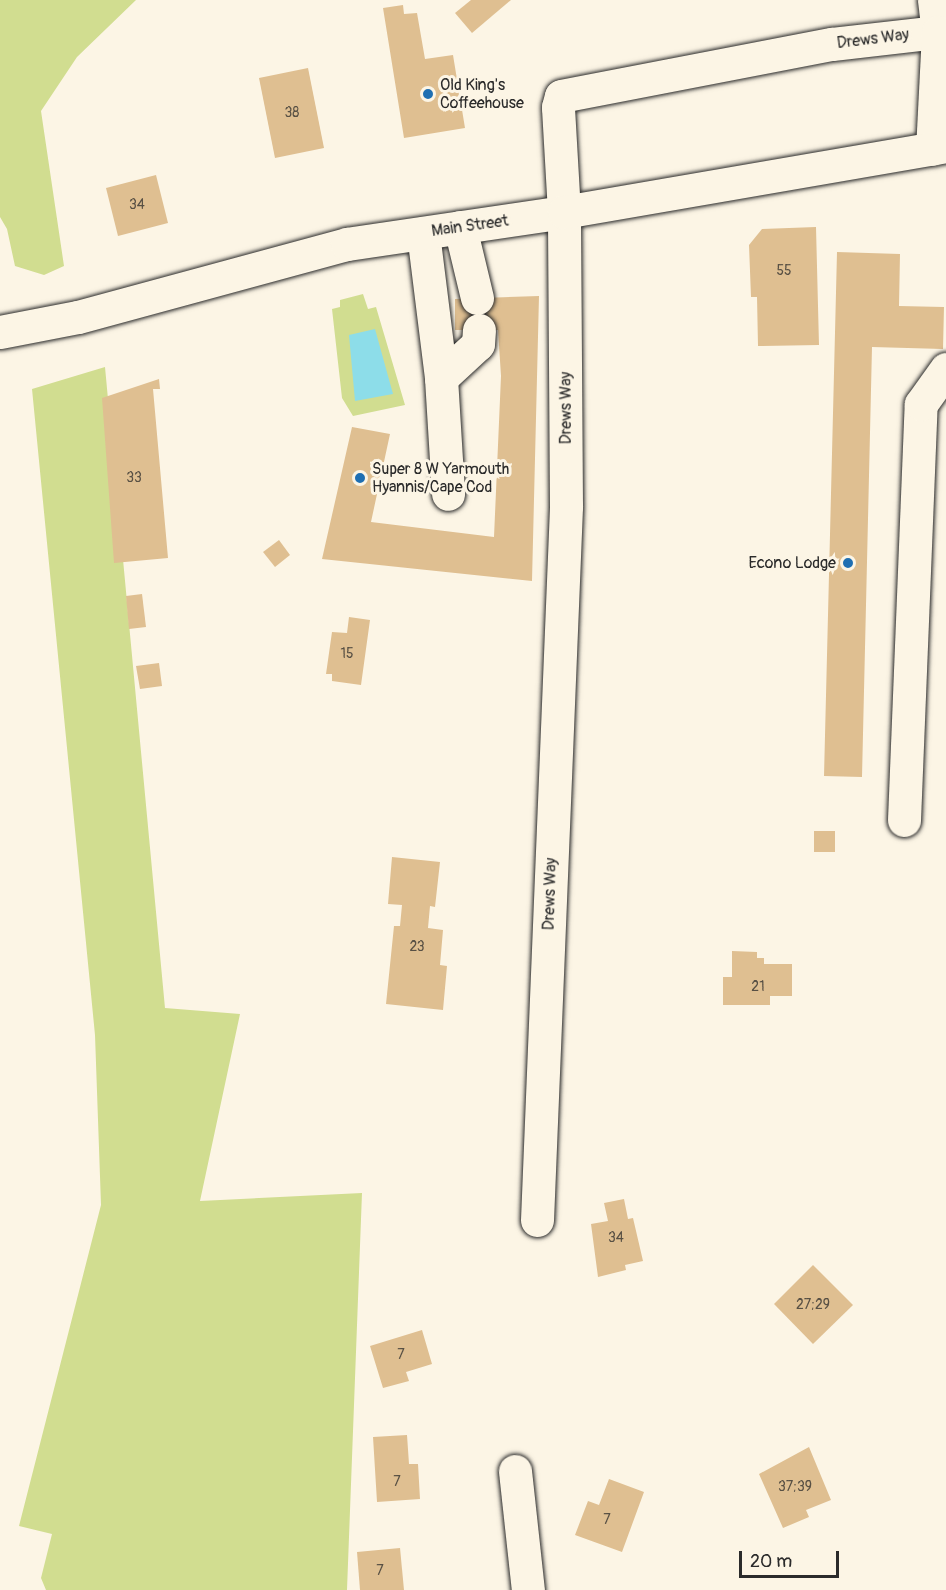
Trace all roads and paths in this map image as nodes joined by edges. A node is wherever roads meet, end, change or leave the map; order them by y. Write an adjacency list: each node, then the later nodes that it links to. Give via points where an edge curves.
1 (936, 16): 2 (main road, Drews Way); 3 (main road, Drews Way, via 832,44 561,96 558,107)
2 (939, 147): 3 (main road, Main Street)
3 (564, 212): 4 (main road, Main Street); 13 (main road, Drews Way, via 566,506)
4 (460, 227): 5 (main road, Main Street); 6 (main road)
5 (423, 233): 8 (main road, Main Street, via 348,244 78,317); 10 (main road)
6 (477, 298)
7 (479, 330): 10 (main road, via 478,344)
8 (0, 332)
9 (946, 369): 12 (main road, via 921,404)
10 (441, 378): 11 (main road)
11 (448, 494)
12 (904, 820)
13 (537, 1220)
14 (515, 1471): 15 (main road)
15 (528, 1590)

